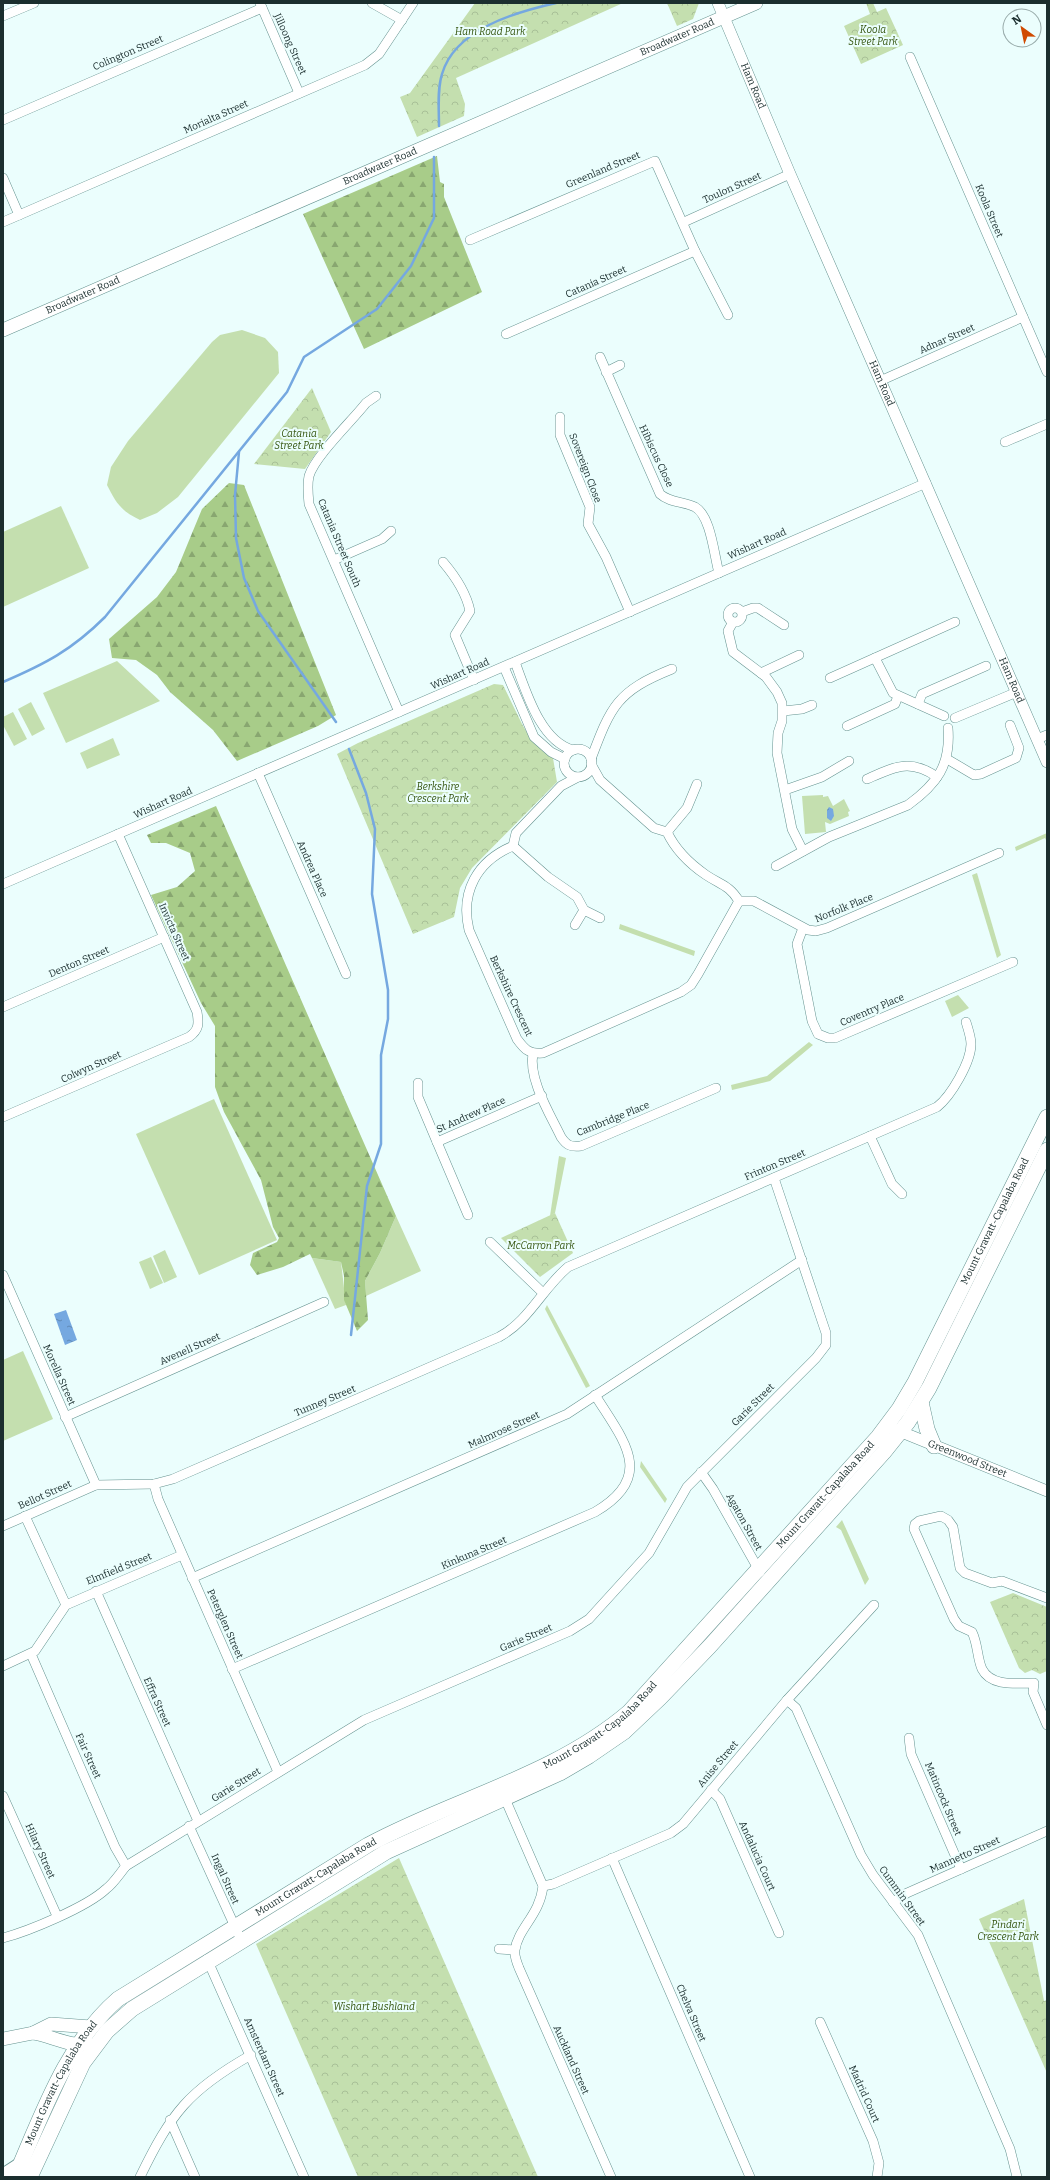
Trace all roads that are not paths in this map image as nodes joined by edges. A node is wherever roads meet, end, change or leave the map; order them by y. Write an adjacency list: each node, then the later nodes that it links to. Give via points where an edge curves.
1 (34, 3): 7 (street)
2 (372, 3): 9 (street)
3 (413, 3): 9 (street, Morialta Street)
4 (718, 3): 8 (street, Ham Road)
5 (756, 3): 8 (main road, Broadwater Road)
6 (261, 5): 11 (street, Jilloong Street); 12 (street, Colington Street)
7 (3, 16)
8 (724, 17): 13 (street, Ham Road); 22 (main road, Broadwater Road)
9 (402, 20): 11 (street, Morialta Street, via 379,54 365,65)
10 (910, 57): 21 (street, Koola Street)
11 (299, 93): 15 (street, Morialta Street)
12 (3, 120)
13 (790, 174): 17 (street, Toulon Street); 28 (street, Ham Road)
14 (3, 178): 15 (street)
15 (20, 215): 16 (street, Morialta Street)
16 (3, 222)
17 (684, 222): 18 (street, Greenland Street, via 655,161); 19 (street, Greenland Street)
18 (470, 240)
19 (695, 251): 20 (street, Greenland Street); 23 (street, Catania Street)
20 (728, 315)
21 (1023, 317): 27 (street, Koola Street); 28 (street, Adnar Street)
22 (3, 330)
23 (506, 334)
24 (600, 357): 26 (street, Hibiscus Close)
25 (620, 365): 26 (street)
26 (606, 372): 37 (street, Hibiscus Close, via 660,494 668,500 694,507 706,518)
27 (1047, 372)
28 (880, 381): 33 (street, Ham Road)
29 (376, 396): 35 (street, Catania Street South, via 366,403 316,462 309,476 309,504)
30 (560, 417): 38 (street, Sovereign Close, via 560,435 590,506 588,524 606,557)
31 (1047, 424): 32 (street)
32 (1005, 442)
33 (926, 483): 37 (street, Wishart Road); 50 (street, Ham Road)
34 (391, 531): 35 (street, via 382,539)
35 (334, 560): 55 (street, Catania Street South)
36 (443, 562): 49 (street, via 455,576 468,601 470,611 455,635)
37 (719, 573): 38 (street, Wishart Road)
38 (630, 612): 43 (street, Wishart Road)
39 (955, 622): 42 (street)
40 (784, 625): 47 (street, via 758,608 742,612 737,608 730,610 728,616 733,622 728,631 733,652)
41 (799, 655): 47 (street)
42 (875, 658): 48 (street); 51 (street, via 890,690)
43 (514, 662): 45 (street, Wishart Road); 63 (street, via 535,714 555,741)
44 (986, 666): 52 (street, via 922,694)
45 (504, 667): 49 (street, Wishart Road); 64 (street, via 534,737 551,752)
46 (672, 669): 62 (street, via 644,681 621,698 610,713)
47 (761, 673): 54 (street, via 778,692)
48 (830, 678)
49 (474, 680): 55 (street, Wishart Road)
50 (1017, 692): 57 (street); 61 (street, Ham Road)
51 (898, 696): 52 (street); 58 (street, via 895,704)
52 (918, 704): 56 (street)
53 (812, 705): 54 (street)
54 (783, 711): 77 (street, via 776,744)
55 (399, 712): 70 (street, Wishart Road)
56 (944, 716)
57 (955, 718)
58 (847, 726)
59 (1010, 726): 65 (street, via 1020,748 1016,758 974,775)
60 (948, 728): 65 (street, via 950,744)
61 (1042, 737): 68 (street, Ham Road)
62 (598, 741): 63 (street); 66 (street)
63 (577, 750): 64 (street); 66 (street)
64 (565, 759): 69 (street)
65 (947, 759): 72 (street)
66 (591, 761): 71 (street, via 589,770); 74 (street)
67 (849, 761): 77 (street, via 822,776)
68 (1047, 762)
69 (566, 769): 71 (street, via 571,775); 76 (street)
70 (258, 773): 79 (street, Wishart Road); 92 (street, Andrea Place)
71 (581, 776): 74 (street); 76 (street)
72 (937, 777): 73 (street, via 925,769 908,765 893,767); 81 (street, via 908,805 829,837)
73 (867, 779)
74 (600, 780): 78 (street, via 654,828)
75 (697, 784): 78 (street, via 687,808)
76 (561, 786): 80 (street, via 516,833)
77 (785, 790): 81 (street, via 792,829)
78 (667, 832): 85 (street, via 673,846 706,875 732,890)
79 (118, 834): 84 (street, Wishart Road); 90 (street, Invicta Street)
80 (513, 846): 86 (street, via 548,877 577,897); 96 (street, Berkshire Crescent, via 498,852 476,876 466,902 466,914 469,930 517,1039 526,1051)
81 (803, 851): 83 (street)
82 (999, 853): 89 (street, Norfolk Place, via 827,928 816,931)
83 (776, 866)
84 (3, 884)
85 (739, 901): 89 (street, Norfolk Place, via 754,901); 96 (street, via 698,974 681,992 543,1053)
86 (584, 910): 87 (street); 88 (street)
87 (600, 918)
88 (575, 925)
89 (803, 928): 91 (street, Coventry Place, via 797,944 812,1021 818,1034 828,1038 835,1038)
90 (164, 937): 93 (street, Denton Street); 95 (street, Invicta Street, via 197,1012 199,1024 197,1030)
91 (1013, 962)
92 (346, 974)
93 (3, 1007)
94 (966, 1022): 102 (street, Frinton Street, via 971,1043 969,1054 953,1090 945,1101 927,1112)
95 (189, 1037): 100 (street, Colwyn Street)
96 (533, 1053): 99 (street, Cambridge Place, via 533,1075)
97 (418, 1083): 103 (street, via 418,1097)
98 (716, 1088): 99 (street, Cambridge Place, via 581,1146 572,1147 561,1137)
99 (542, 1096): 103 (street, St Andrew Place)
100 (3, 1117)
101 (1047, 1117): 117 (highway, Mount Gravatt-Capalaba Road, via 915,1382)
102 (870, 1136): 105 (street, Frinton Street); 106 (street, via 892,1184)
103 (437, 1142): 107 (street, St Andrew Place)
104 (1047, 1150): 115 (highway, Mount Gravatt-Capalaba Road)
105 (774, 1178): 109 (street, Garie Street); 112 (street, Frinton Street, via 574,1264 552,1280)
106 (902, 1194)
107 (468, 1215)
108 (490, 1242): 112 (street)
109 (802, 1260): 114 (street, Malmrose Street); 120 (street, Garie Street, via 826,1333 826,1345)
110 (3, 1275): 111 (street, Morella Street)
111 (5, 1287): 116 (street, Morella Street)
112 (543, 1293): 121 (street, Tunney Street, via 522,1321 499,1337 173,1479)
113 (324, 1302): 116 (street, Avenell Street)
114 (595, 1395): 128 (street, Malmrose Street, via 550,1422); 136 (street, Kinkuna Street, via 627,1447 631,1460 626,1483 610,1504)
115 (921, 1402): 118 (highway, Mount Gravatt-Capalaba Road); 119 (highway)
116 (65, 1416): 122 (street, Morella Street)
117 (887, 1426): 118 (street, Greenwood Street); 127 (highway, Mount Gravatt-Capalaba Road)
118 (901, 1432): 119 (street, Greenwood Street); 129 (highway, Mount Gravatt-Capalaba Road)
119 (934, 1446): 123 (street, Greenwood Street)
120 (701, 1472): 127 (street, Agaton Street); 140 (street, Garie Street, via 680,1498 649,1553 589,1619 570,1631 364,1720)
121 (154, 1484): 122 (street, Tunney Street); 126 (street, Peterglen Street)
122 (96, 1485): 124 (street, Bellot Street)
123 (1047, 1491)
124 (25, 1516): 125 (street, Bellot Street); 133 (street)
125 (3, 1526)
126 (182, 1555): 128 (street, Peterglen Street); 130 (street, Elmfield Street)
127 (758, 1568): 129 (street, Agaton Street); 142 (highway, Mount Gravatt-Capalaba Road, via 665,1673 615,1724)
128 (192, 1578): 136 (street, Peterglen Street)
129 (767, 1583): 142 (highway, Mount Gravatt-Capalaba Road, via 680,1677 624,1732 574,1766)
130 (96, 1591): 133 (street, Elmfield Street); 144 (street, Effra Street)
131 (1047, 1598): 138 (street, via 1002,1582 992,1583 965,1574 960,1568 953,1527 941,1516 915,1524 914,1529 954,1619 959,1626 972,1632 982,1669 989,1678 1002,1683 1034,1684 1033,1692)
132 (874, 1604): 137 (street, Anise Street)
133 (66, 1605): 134 (street, Elmfield Street)
134 (30, 1654): 135 (street, Elmfield Street); 148 (street, Fair Street)
135 (3, 1666)
136 (232, 1669): 140 (street, Peterglen Street)
137 (787, 1700): 141 (street, Anise Street); 151 (street, Cummin Street, via 796,1708 861,1855)
138 (1047, 1725)
139 (909, 1738): 149 (street, Matincock Street, via 911,1754)
140 (278, 1772): 144 (street, Garie Street)
141 (711, 1790): 147 (street, Anise Street, via 671,1833); 154 (street, Andalucia Court, via 720,1799)
142 (502, 1792): 150 (street); 153 (highway, Mount Gravatt-Capalaba Road, via 378,1840)
143 (3, 1796): 152 (street, Hilary Street)
144 (198, 1821): 145 (street, Garie Street)
145 (190, 1826): 148 (street, Garie Street); 153 (street, Ingal Street)
146 (1047, 1831): 149 (street, Mannetto Street)
147 (612, 1858): 150 (street, Anise Street); 174 (street, Chelva Street)
148 (126, 1866): 152 (street, Garie Street, via 96,1898)
149 (961, 1869): 151 (street, Mannetto Street)
150 (543, 1886): 157 (street, via 537,1910)
151 (893, 1902): 176 (street, Cummin Street, via 913,1927 923,1946 1010,2149)
152 (57, 1916): 155 (street, Garie Street)
153 (238, 1933): 158 (highway, Mount Gravatt-Capalaba Road)
154 (779, 1933)
155 (3, 1938)
156 (499, 1949): 157 (street)
157 (514, 1950): 173 (street, Auckland Street, via 519,1968)
158 (204, 1954): 160 (highway, Mount Gravatt-Capalaba Road, via 118,1999); 162 (highway, Mount Gravatt-Capalaba Road, via 140,2002); 165 (street, Amsterdam Street)
159 (820, 2022): 175 (street, Madrid Court, via 873,2141 879,2163)
160 (91, 2027): 161 (main road, via 57,2023); 164 (highway, Mount Gravatt-Capalaba Road)
161 (33, 2033): 163 (main road); 164 (main road)
162 (100, 2038): 164 (main road); 169 (highway, Mount Gravatt-Capalaba Road, via 77,2076)
163 (3, 2039)
164 (77, 2045): 167 (highway, Mount Gravatt-Capalaba Road)
165 (251, 2055): 166 (street, via 194,2092); 172 (street, Amsterdam Street)
166 (170, 2120): 170 (street); 171 (street)
167 (18, 2171): 168 (main road)
168 (3, 2176)
169 (30, 2177)
170 (140, 2177)
171 (195, 2177)
172 (304, 2177)
173 (611, 2177)
174 (750, 2177)
175 (877, 2177)
176 (1016, 2177)

